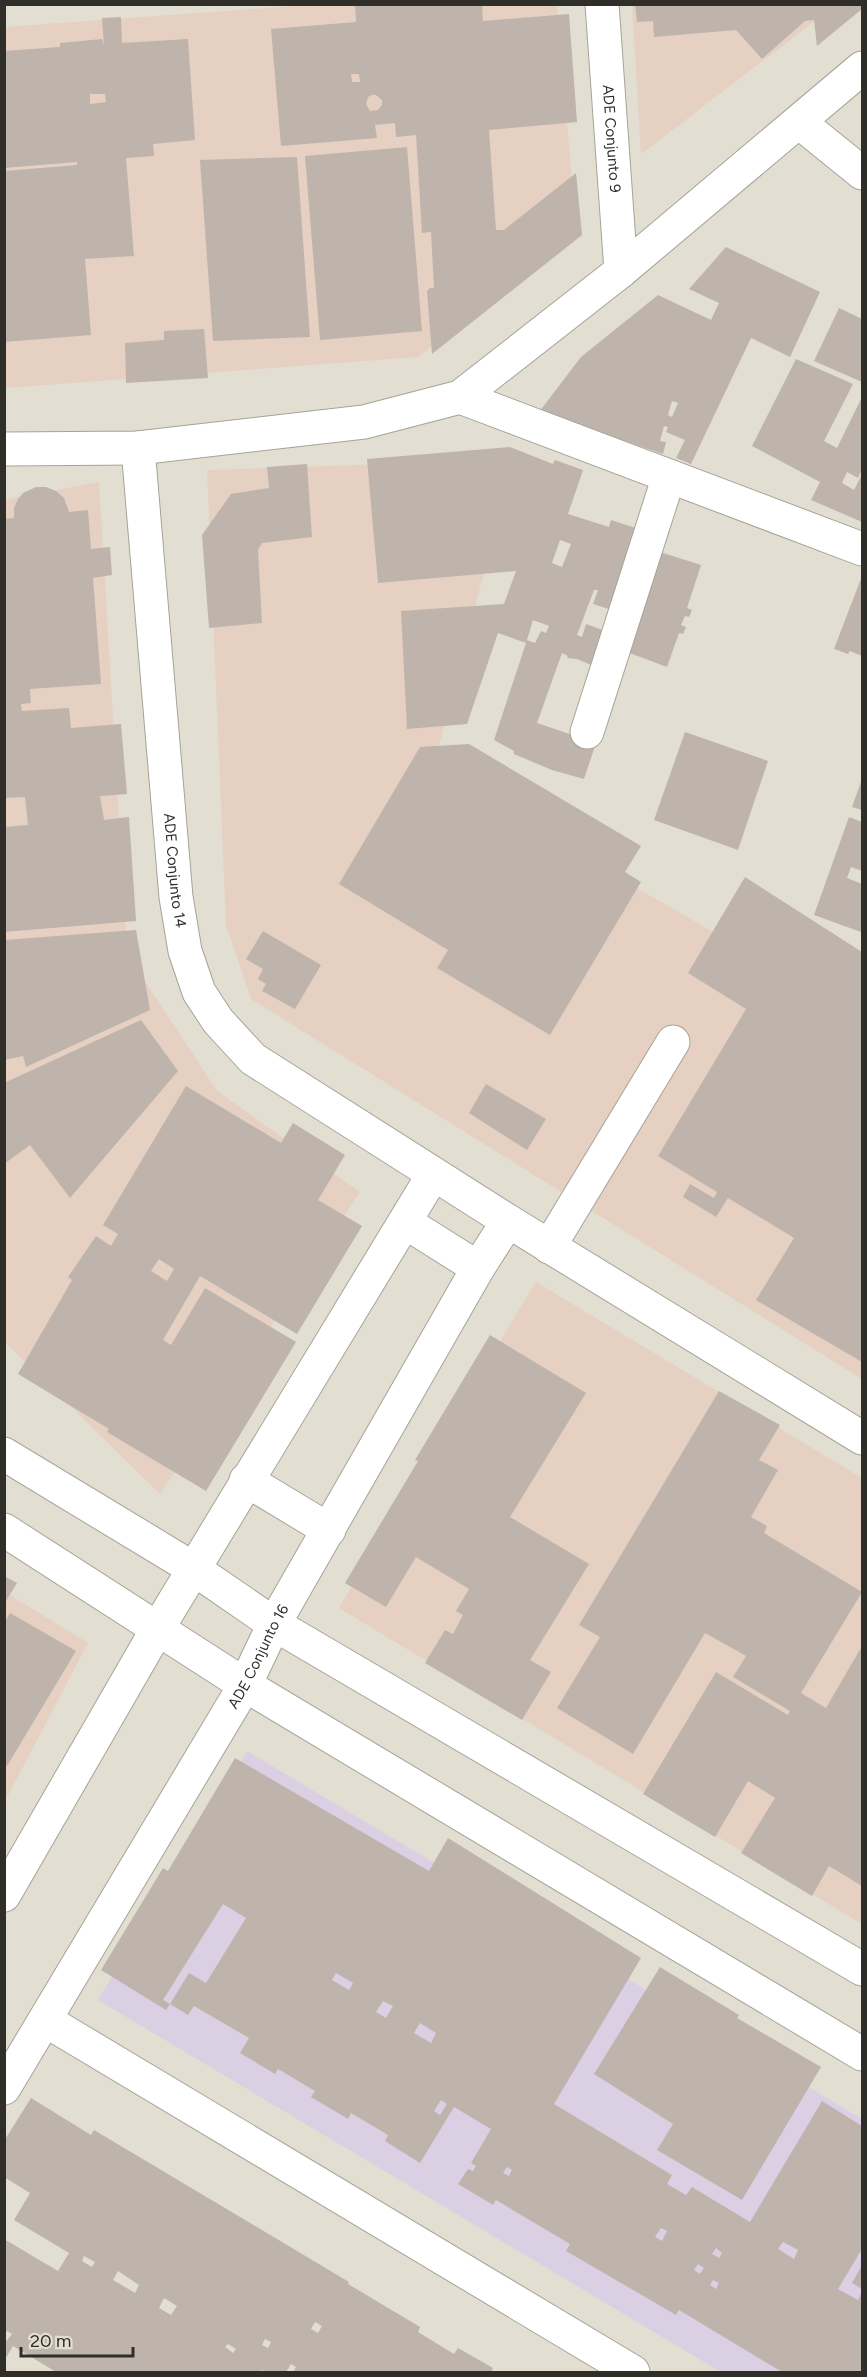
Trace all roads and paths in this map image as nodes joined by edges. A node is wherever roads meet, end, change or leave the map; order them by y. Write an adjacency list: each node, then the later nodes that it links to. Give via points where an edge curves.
1 (602, 4): 5 (street, ADE Conjunto 9)
2 (862, 68): 3 (street)
3 (799, 122): 4 (street); 5 (street)
4 (862, 173)
5 (621, 271): 6 (street)
6 (460, 397): 7 (street, via 364,422); 9 (street)
7 (138, 448): 8 (street); 13 (street, ADE Conjunto 14, via 176,897 185,951 199,992 218,1021 253,1059)
8 (4, 449)
9 (669, 476): 10 (street); 11 (street)
10 (862, 549)
11 (587, 732)
12 (673, 1042): 16 (street)
13 (433, 1175): 14 (street, ADE Conjunto 14); 15 (street)
14 (508, 1221): 16 (street, ADE Conjunto 14); 17 (street, ADE Conjunto 16)
15 (405, 1222): 17 (street); 20 (street)
16 (549, 1246): 18 (street, ADE Conjunto 14)
17 (478, 1268): 22 (street, ADE Conjunto 16)
18 (862, 1438)
19 (4, 1454): 23 (street)
20 (246, 1480): 22 (street); 23 (street)
21 (4, 1530): 25 (street)
22 (329, 1530): 24 (street, ADE Conjunto 16)
23 (194, 1569): 24 (street); 25 (street)
24 (274, 1624): 26 (street, ADE Conjunto 16); 28 (street)
25 (158, 1628): 26 (street); 27 (street)
26 (245, 1685): 29 (street, ADE Conjunto 16); 30 (street)
27 (4, 1895)
28 (862, 1969)
29 (45, 2020): 31 (street, ADE Conjunto 16); 32 (street)
30 (862, 2054)
31 (4, 2088)
32 (633, 2373)

